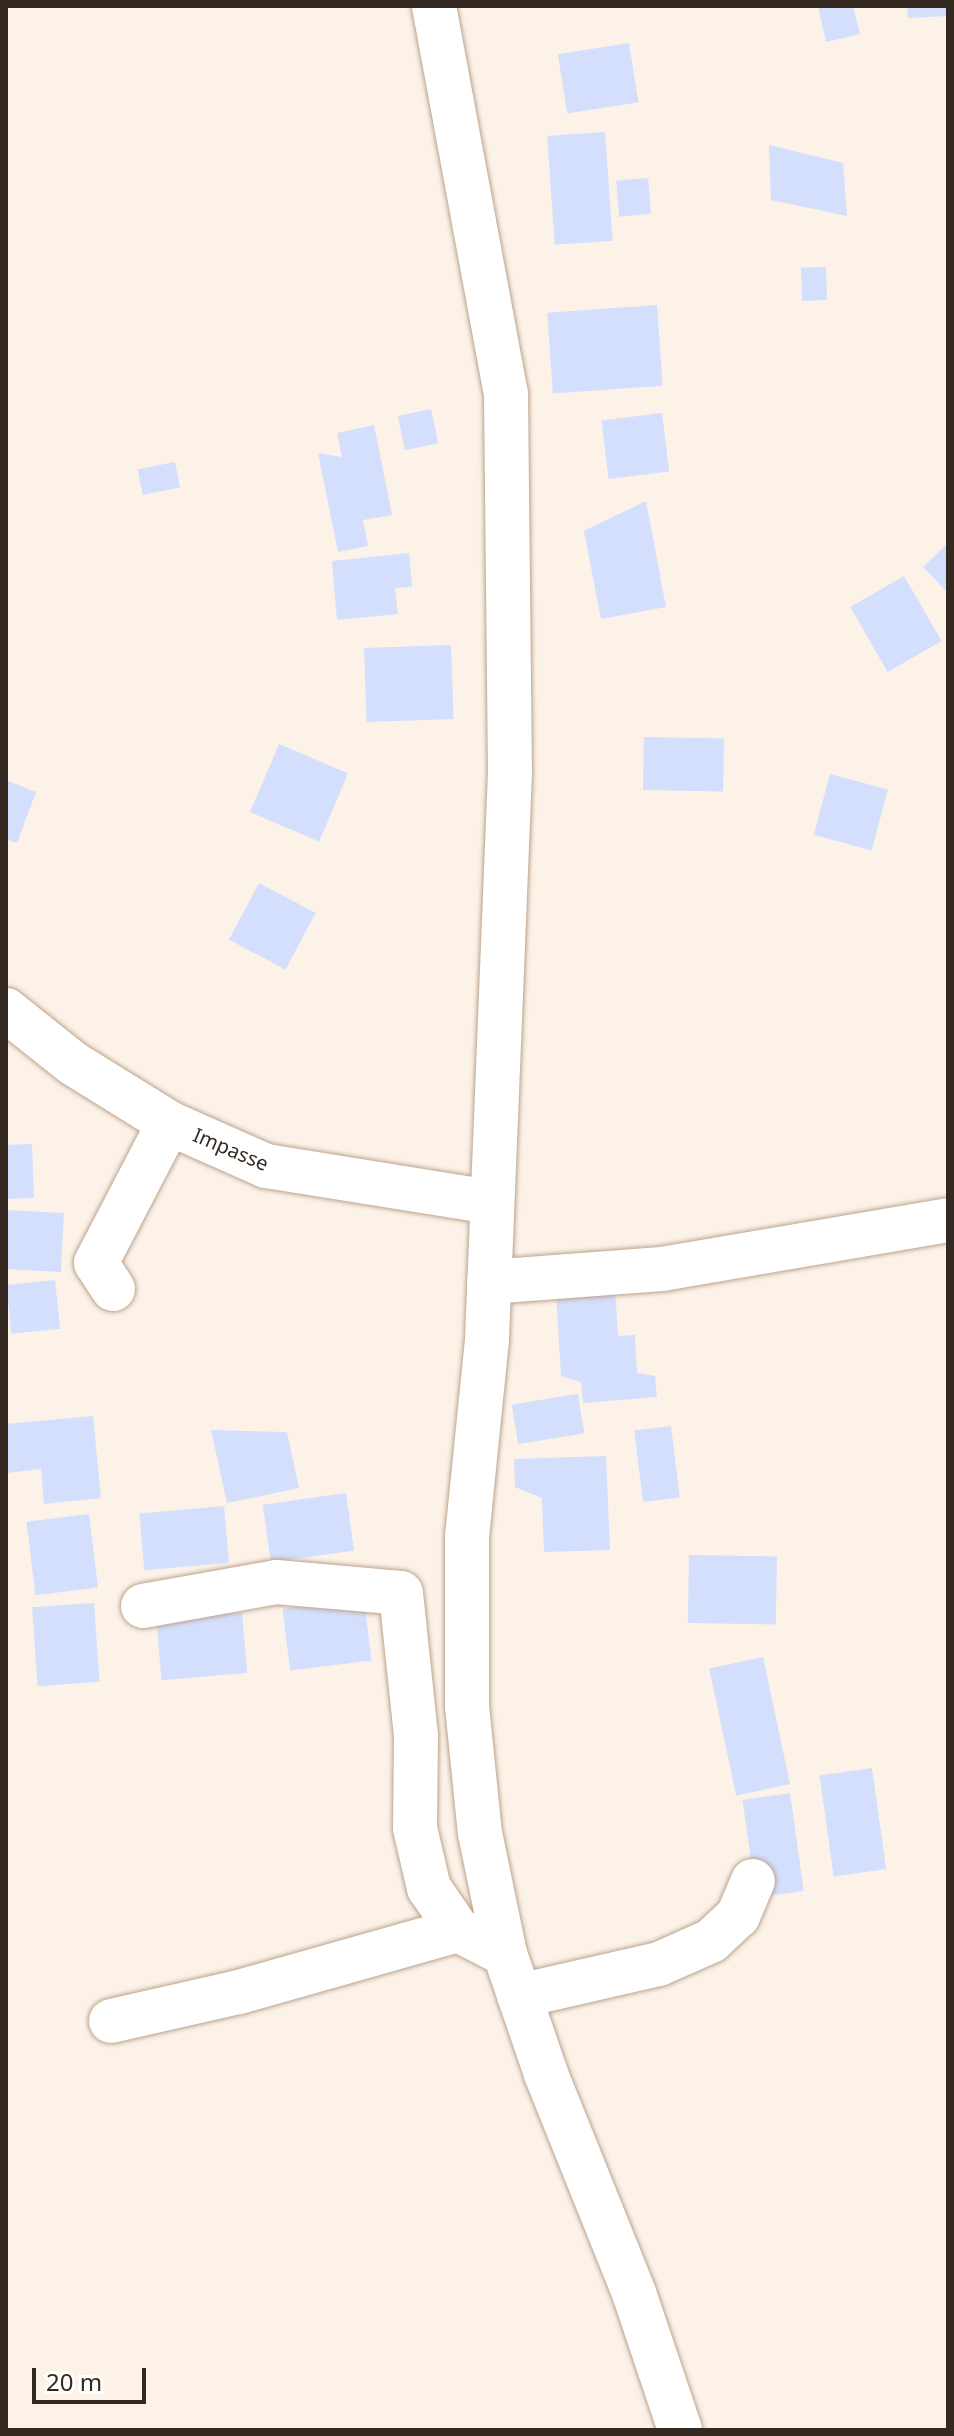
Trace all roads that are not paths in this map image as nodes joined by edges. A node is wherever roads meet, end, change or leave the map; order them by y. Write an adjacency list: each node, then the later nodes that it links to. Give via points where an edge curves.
1 (434, 6): 4 (street, via 506,394 510,772)
2 (6, 1010): 3 (street, Impasse, via 74,1064)
3 (169, 1123): 4 (street, Impasse, via 266,1166); 7 (street, via 96,1263)
4 (490, 1202): 6 (street)
5 (948, 1220): 6 (street, via 662,1269)
6 (489, 1282): 11 (street, via 467,1536 467,1706 480,1833)
7 (113, 1289)
8 (143, 1606): 10 (street, via 276,1582 401,1593 416,1735 415,1828 429,1888)
9 (753, 1881): 12 (street, via 738,1916 711,1941 659,1964)
10 (458, 1930): 11 (street); 13 (street, via 239,1992)
11 (505, 1954): 12 (street)
12 (519, 1996): 14 (street, via 634,2293)
13 (111, 2021)
14 (680, 2430)

